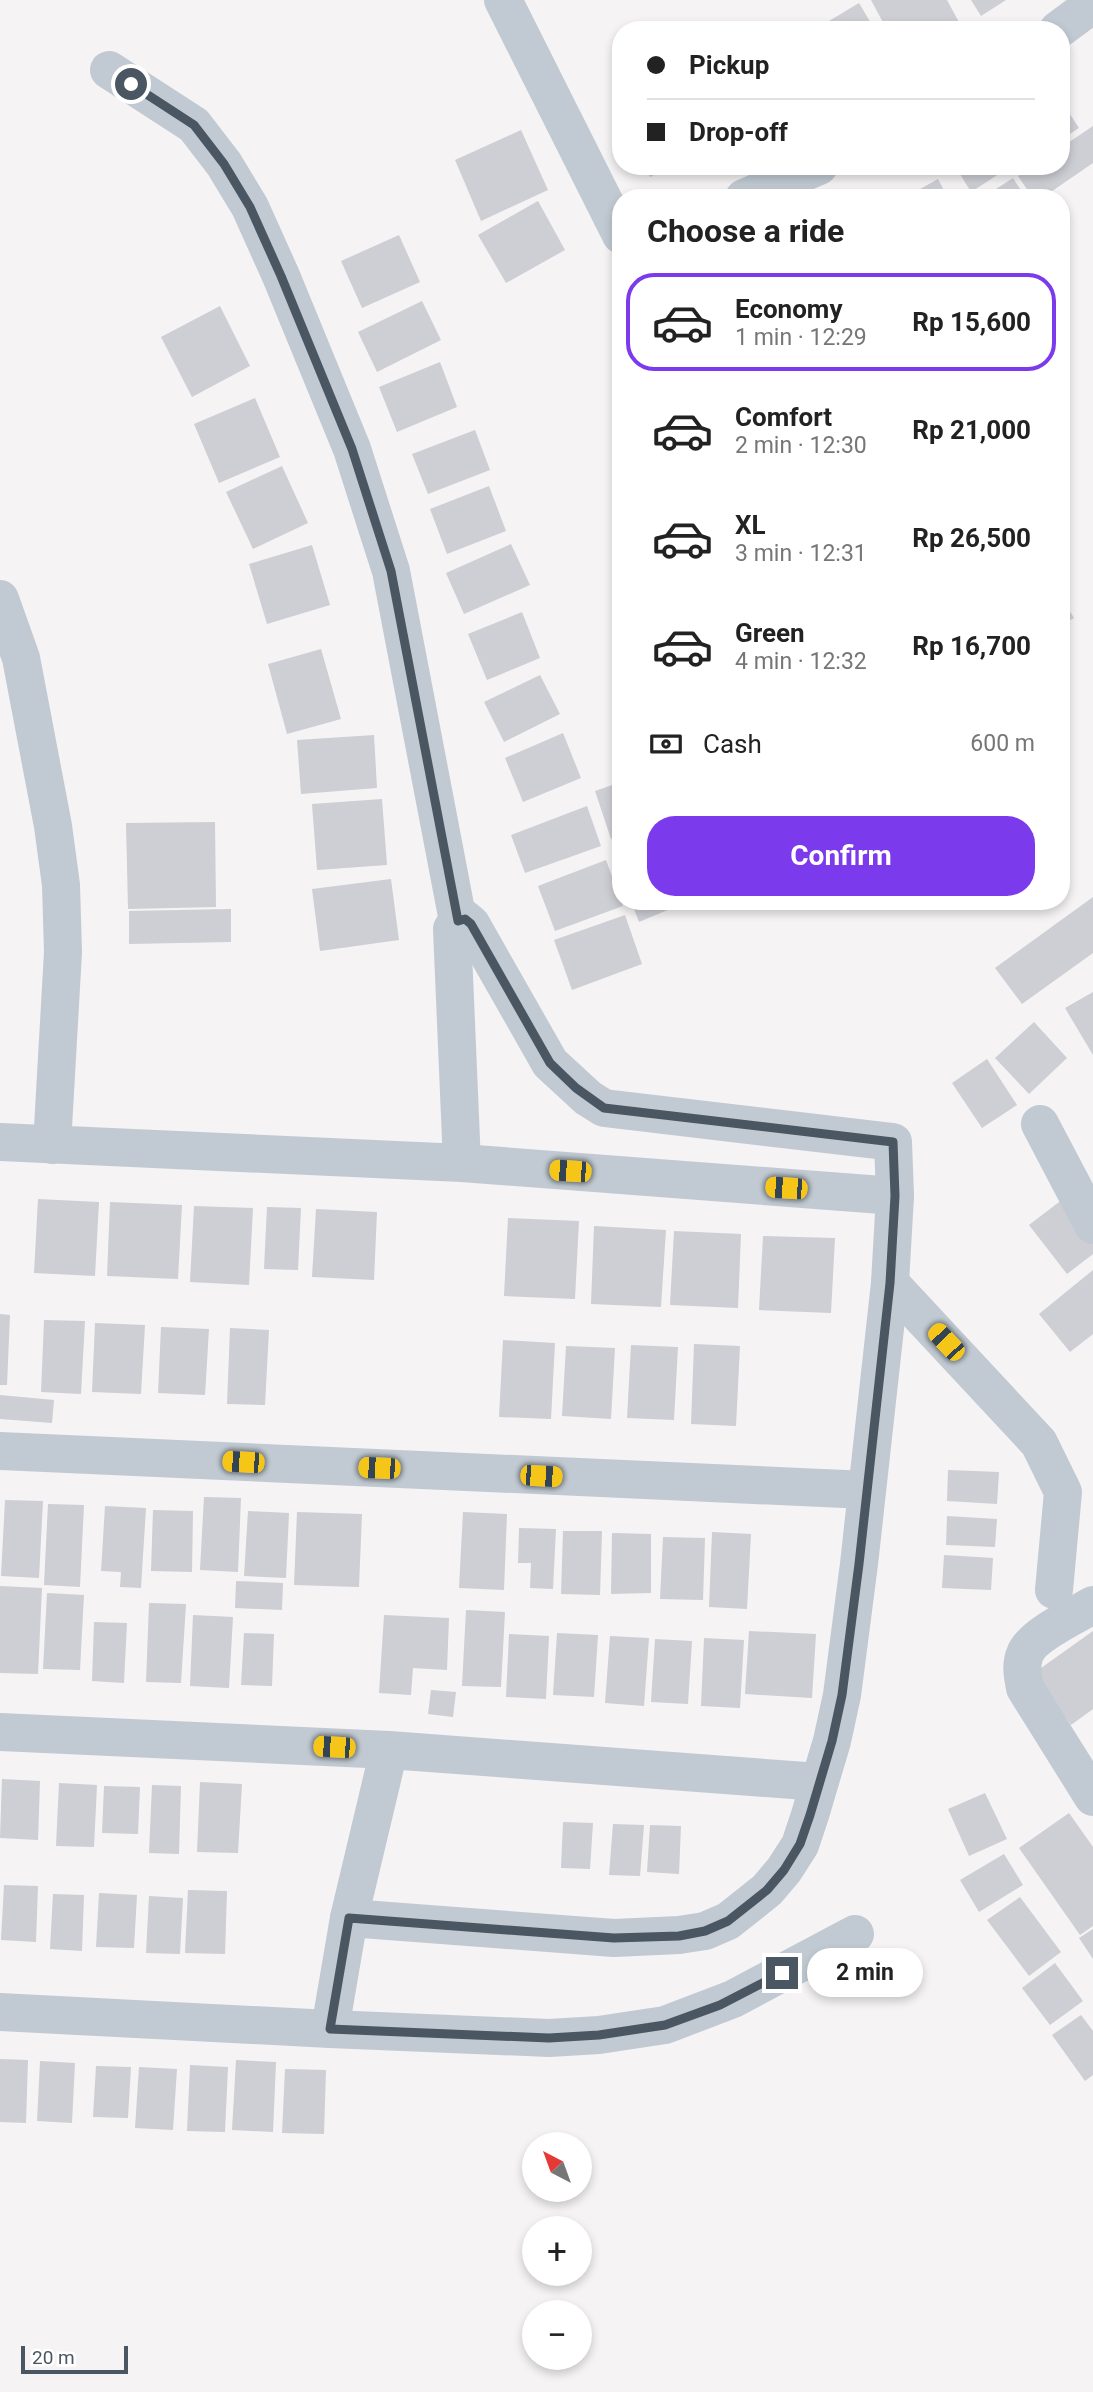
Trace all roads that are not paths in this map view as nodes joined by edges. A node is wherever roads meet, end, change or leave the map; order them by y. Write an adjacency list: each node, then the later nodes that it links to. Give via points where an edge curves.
1 (503, 0): 7 (street)
2 (1093, 4): 3 (street)
3 (1070, 21)
4 (110, 70): 9 (street, via 194,125 224,164 250,207 281,276 352,449 391,571)
5 (798, 175): 6 (street)
6 (765, 189)
7 (612, 217)
8 (0, 599): 12 (street, via 22,658 61,885 63,951)
9 (458, 921): 13 (street, via 452,929); 14 (street, via 465,919 471,924 550,1063 588,1098 604,1108 625,1112 893,1142)
10 (1040, 1124): 15 (street)
11 (0, 1142): 12 (street)
12 (52, 1145): 13 (street)
13 (462, 1163): 14 (street)
14 (895, 1196): 16 (street)
15 (1093, 1225)
16 (890, 1283): 18 (street); 19 (street, via 1039,1443 1063,1492)
17 (0, 1451): 18 (street)
18 (867, 1490): 23 (street, via 842,1695)
19 (1054, 1590)
20 (1093, 1605): 24 (street, via 1040,1637 1025,1651 1022,1668 1025,1688)
21 (0, 1732): 22 (street)
22 (389, 1750): 23 (street); 25 (street)
23 (819, 1782): 25 (street, via 800,1844 784,1870 744,1910 705,1931 614,1938)
24 (1093, 1797)
25 (349, 1918): 28 (street)
26 (855, 1934): 28 (street, via 733,1998 665,2025 549,2038)
27 (0, 2012): 28 (street)
28 (330, 2029)

